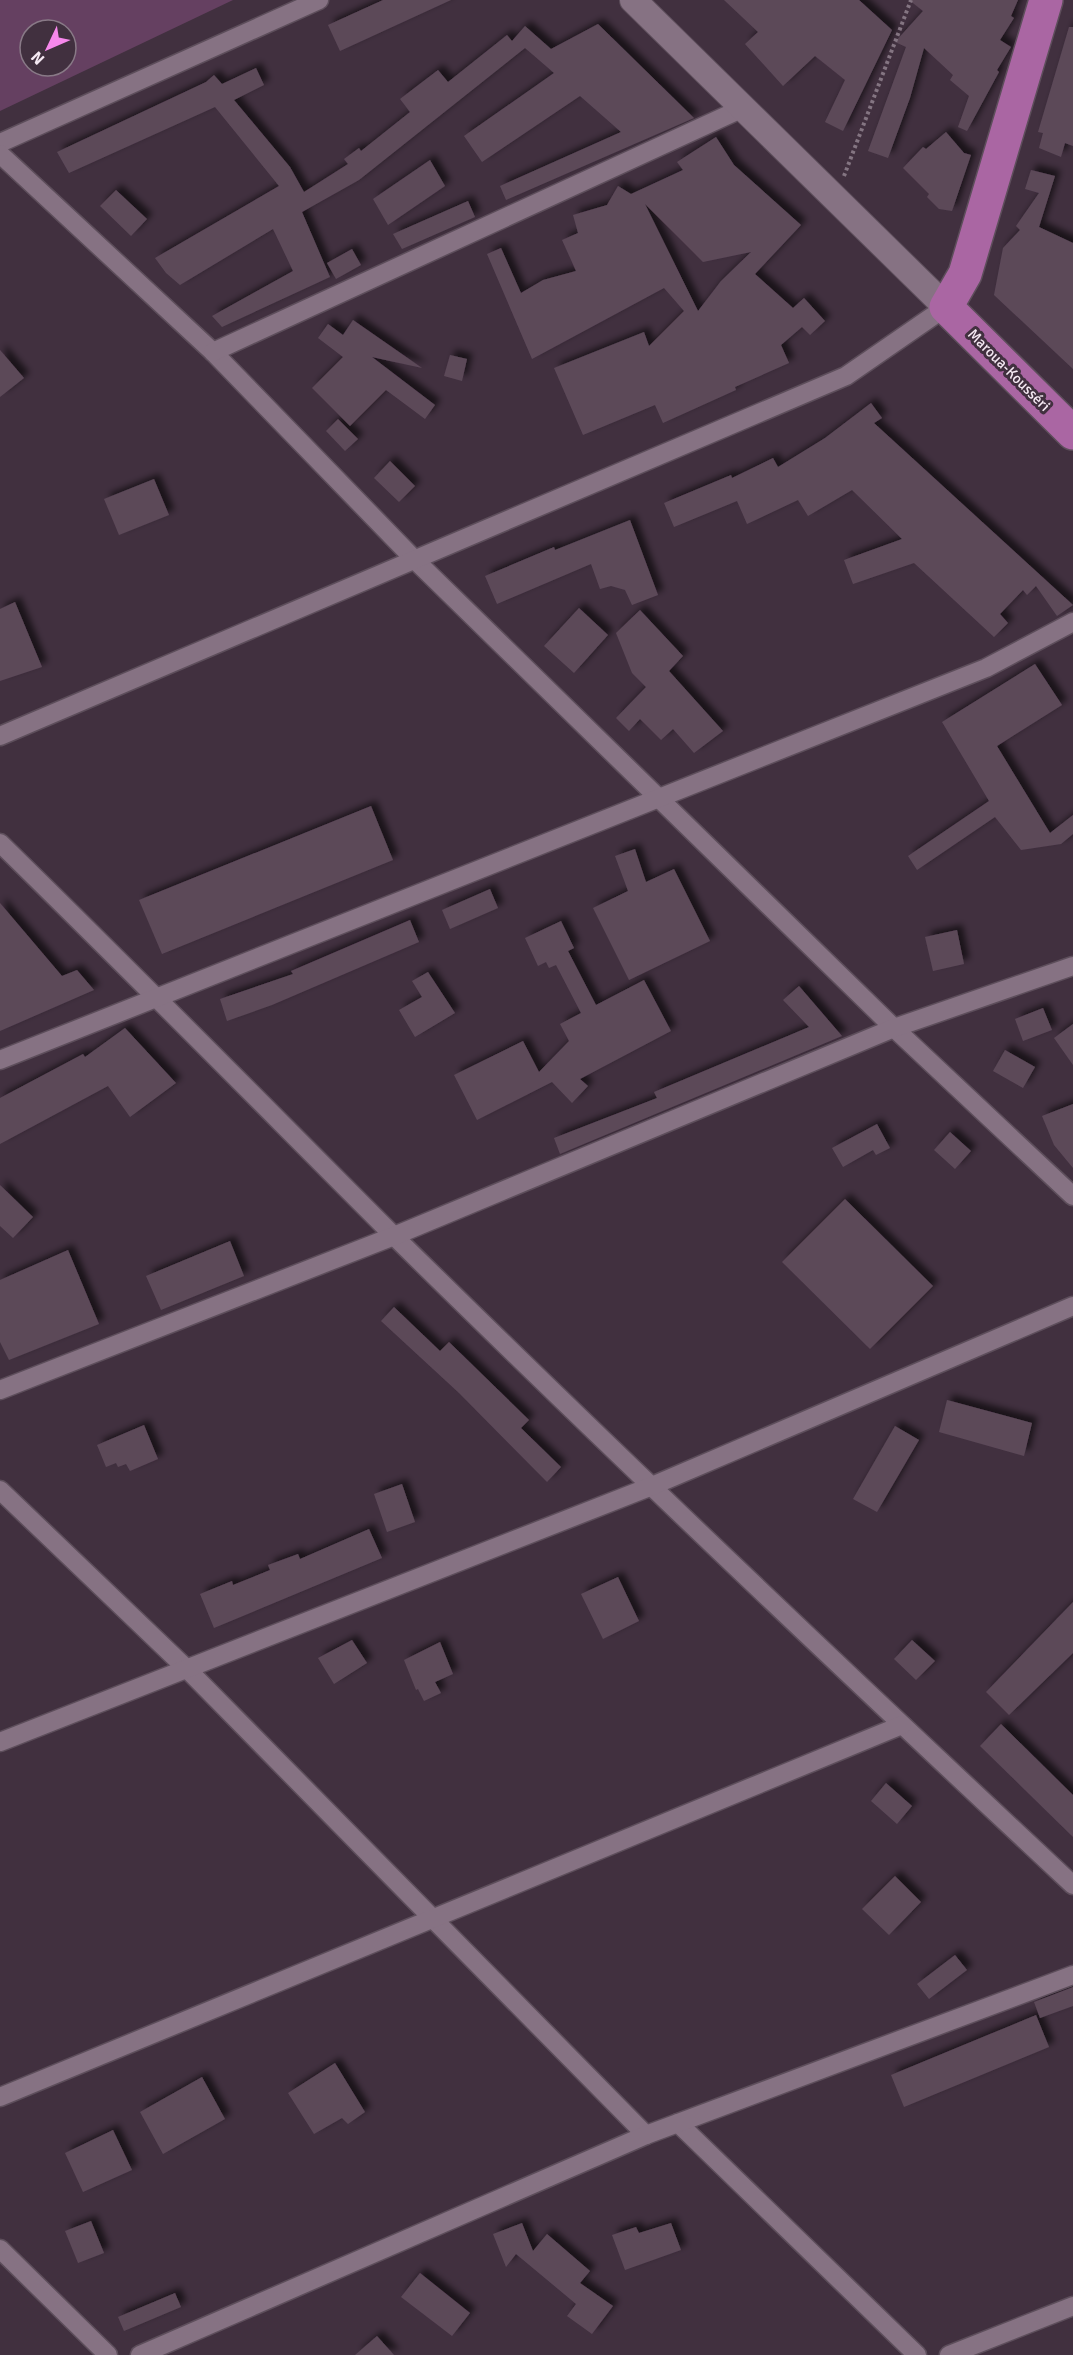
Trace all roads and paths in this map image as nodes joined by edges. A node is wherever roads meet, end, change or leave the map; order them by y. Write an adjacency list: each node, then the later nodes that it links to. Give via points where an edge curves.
1 (319, 0): 6 (street)
2 (633, 0): 5 (street)
3 (911, 0): 8 (path)
4 (1046, 0): 9 (highway, via 965,274)
5 (743, 108): 8 (street); 10 (street)
6 (0, 142)
7 (0, 154): 10 (street)
8 (835, 199): 9 (street)
9 (946, 307): 11 (highway, Maroua-Kousséri); 12 (street, via 846,376)
10 (213, 352): 12 (street)
11 (1073, 433)
12 (414, 559): 14 (street); 15 (street)
13 (1073, 622): 15 (street, via 986,668)
14 (0, 736)
15 (658, 797): 18 (street); 19 (street)
16 (0, 843): 18 (street)
17 (1073, 966): 19 (street)
18 (159, 998): 20 (street); 22 (street)
19 (894, 1028): 21 (street); 22 (street)
20 (0, 1060)
21 (1073, 1196)
22 (394, 1236): 24 (street); 25 (street)
23 (1073, 1306): 25 (street)
24 (0, 1390)
25 (652, 1486): 27 (street); 28 (street)
26 (0, 1490): 27 (street)
27 (188, 1670): 29 (street); 31 (street)
28 (902, 1725): 30 (street); 31 (street)
29 (0, 1742)
30 (1073, 1885)
31 (433, 1918): 33 (street); 35 (street)
32 (1073, 1976): 34 (street)
33 (0, 2097)
34 (678, 2123): 35 (street); 40 (street)
35 (646, 2135): 39 (street)
36 (0, 2249): 38 (street)
37 (1073, 2306): 41 (street)
38 (108, 2355)
39 (140, 2355)
40 (917, 2355)
41 (949, 2355)

